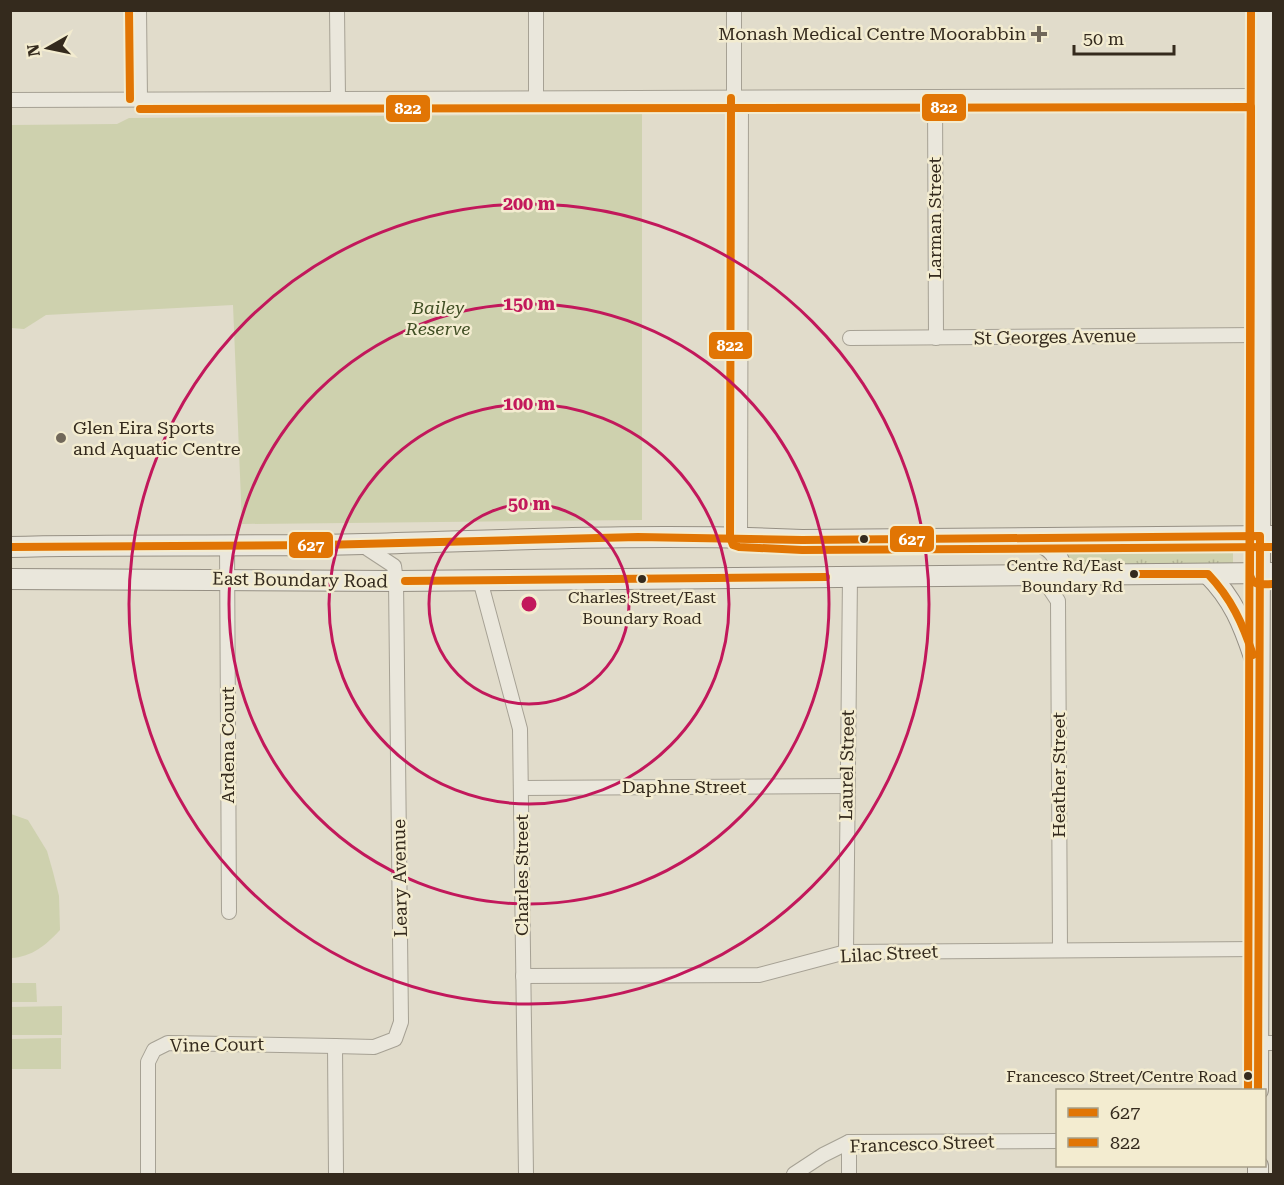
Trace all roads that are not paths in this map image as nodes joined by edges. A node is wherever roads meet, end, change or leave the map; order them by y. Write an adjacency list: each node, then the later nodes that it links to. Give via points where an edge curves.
1 (139, 10): 11 (street)
2 (337, 10): 7 (street)
3 (536, 10): 8 (street)
4 (734, 10): 9 (street)
5 (1262, 10): 6 (main road)
6 (1262, 96): 10 (street); 13 (main road)
7 (338, 98): 8 (street); 11 (street)
8 (536, 98): 9 (street)
9 (738, 98): 10 (street); 18 (street)
10 (935, 98): 16 (street, Larman Street)
11 (140, 99): 12 (street)
12 (10, 100)
13 (1267, 215): 14 (main road)
14 (1261, 335): 16 (street, St Georges Avenue); 17 (main road)
15 (850, 338): 16 (street, St Georges Avenue)
16 (936, 338)
17 (1267, 536): 19 (main road, East Boundary Road); 24 (main road)
18 (740, 537): 19 (main road, East Boundary Road); 20 (main road, East Boundary Road)
19 (1027, 538): 26 (main road, via 1053,549)
20 (361, 544): 21 (main road, East Boundary Road); 31 (street, via 394,566)
21 (227, 545): 22 (main road, East Boundary Road); 29 (street, Ardena Court)
22 (10, 547)
23 (1208, 574): 24 (main road, East Boundary Road); 26 (main road, East Boundary Road); 33 (main road, via 1222,587 1243,622)
24 (1267, 574): 33 (main road)
25 (1036, 575): 26 (main road, East Boundary Road); 27 (main road, East Boundary Road); 32 (street)
26 (1063, 575): 32 (street, Heather Street)
27 (850, 577): 30 (main road, East Boundary Road); 34 (street, Laurel Street)
28 (10, 579): 29 (main road, East Boundary Road)
29 (227, 579): 31 (main road, East Boundary Road); 36 (street, Ardena Court)
30 (480, 580): 31 (main road, East Boundary Road); 35 (street, Charles Street, via 520,729)
31 (396, 581): 42 (street, Leary Avenue, via 401,1022 395,1039 374,1047)
32 (1058, 601): 38 (street, Heather Street)
33 (1259, 675): 37 (main road)
34 (846, 786): 35 (street, Daphne Street); 39 (street, Laurel Street)
35 (521, 788): 40 (street, Charles Street)
36 (229, 912)
37 (1258, 949): 38 (street, Lilac Street); 41 (main road)
38 (1060, 950): 39 (street, Lilac Street)
39 (846, 952): 40 (street, Lilac Street, via 759,975)
40 (523, 976): 48 (street, Charles Street)
41 (1266, 1043): 43 (main road)
42 (335, 1046): 46 (street, Vine Court, via 168,1043 154,1050 148,1062); 47 (street)
43 (1258, 1089)
44 (1056, 1141): 45 (street, Francesco Street)
45 (849, 1142): 49 (street, Francesco Street); 50 (street)
46 (148, 1174)
47 (336, 1174)
48 (526, 1174)
49 (794, 1174)
50 (849, 1174)

